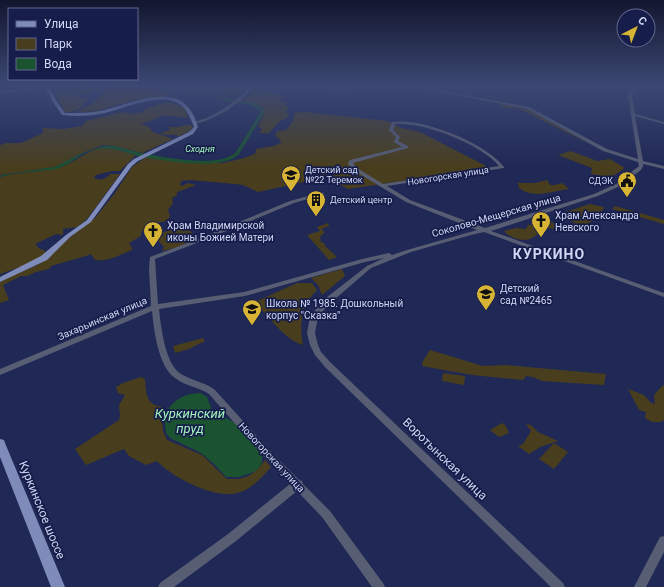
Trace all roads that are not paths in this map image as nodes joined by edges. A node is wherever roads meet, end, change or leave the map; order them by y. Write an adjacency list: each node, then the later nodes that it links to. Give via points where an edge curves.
1 (62, 112): 2 (main road)
2 (96, 112)
3 (189, 112): 7 (main road)
4 (220, 112): 7 (street)
5 (538, 112): 9 (street, via 599,147)
6 (632, 114): 8 (street); 9 (street)
7 (195, 123): 18 (main road, via 194,131 130,165 89,220 44,258)
8 (664, 123)
9 (641, 162): 10 (street); 13 (street, Соколово-Мещерская улица, via 639,169 608,190)
10 (664, 168)
11 (383, 185): 11 (street, Новогорская улица, via 355,169 350,162 406,147 396,141 398,137 391,130 394,123 418,124 440,132 486,152 502,167); 13 (street, via 408,201)
12 (322, 194): 20 (street, Новогорская улица, via 287,204 152,258)
13 (484, 230): 14 (street, Соколово-Мещерская улица); 19 (street)
14 (408, 251): 15 (street, Захарьинская улица); 16 (street, Соколово-Мещерская улица)
15 (356, 262): 16 (street, Захарьинская улица, via 367,261); 17 (street, via 364,266); 20 (street, Захарьинская улица, via 245,294)
16 (375, 264): 17 (street, Соколово-Мещерская улица)
17 (362, 272): 21 (street, Соколово-Мещерская улица, via 318,310 311,324)
18 (0, 280)
19 (664, 295)
20 (155, 307): 22 (street, Захарьинская улица); 24 (street, Новогорская улица, via 158,334 174,373 212,392 270,457)
21 (315, 348): 29 (street, Воротынская улица, via 328,365)
22 (0, 372)
23 (0, 443): 26 (main road, Куркинское шоссе)
24 (298, 484): 27 (street, via 278,502); 28 (street, Новогорская улица, via 326,514)
25 (664, 541): 30 (street)
26 (58, 587)
27 (164, 587)
28 (379, 587)
29 (559, 587)
30 (640, 587)

